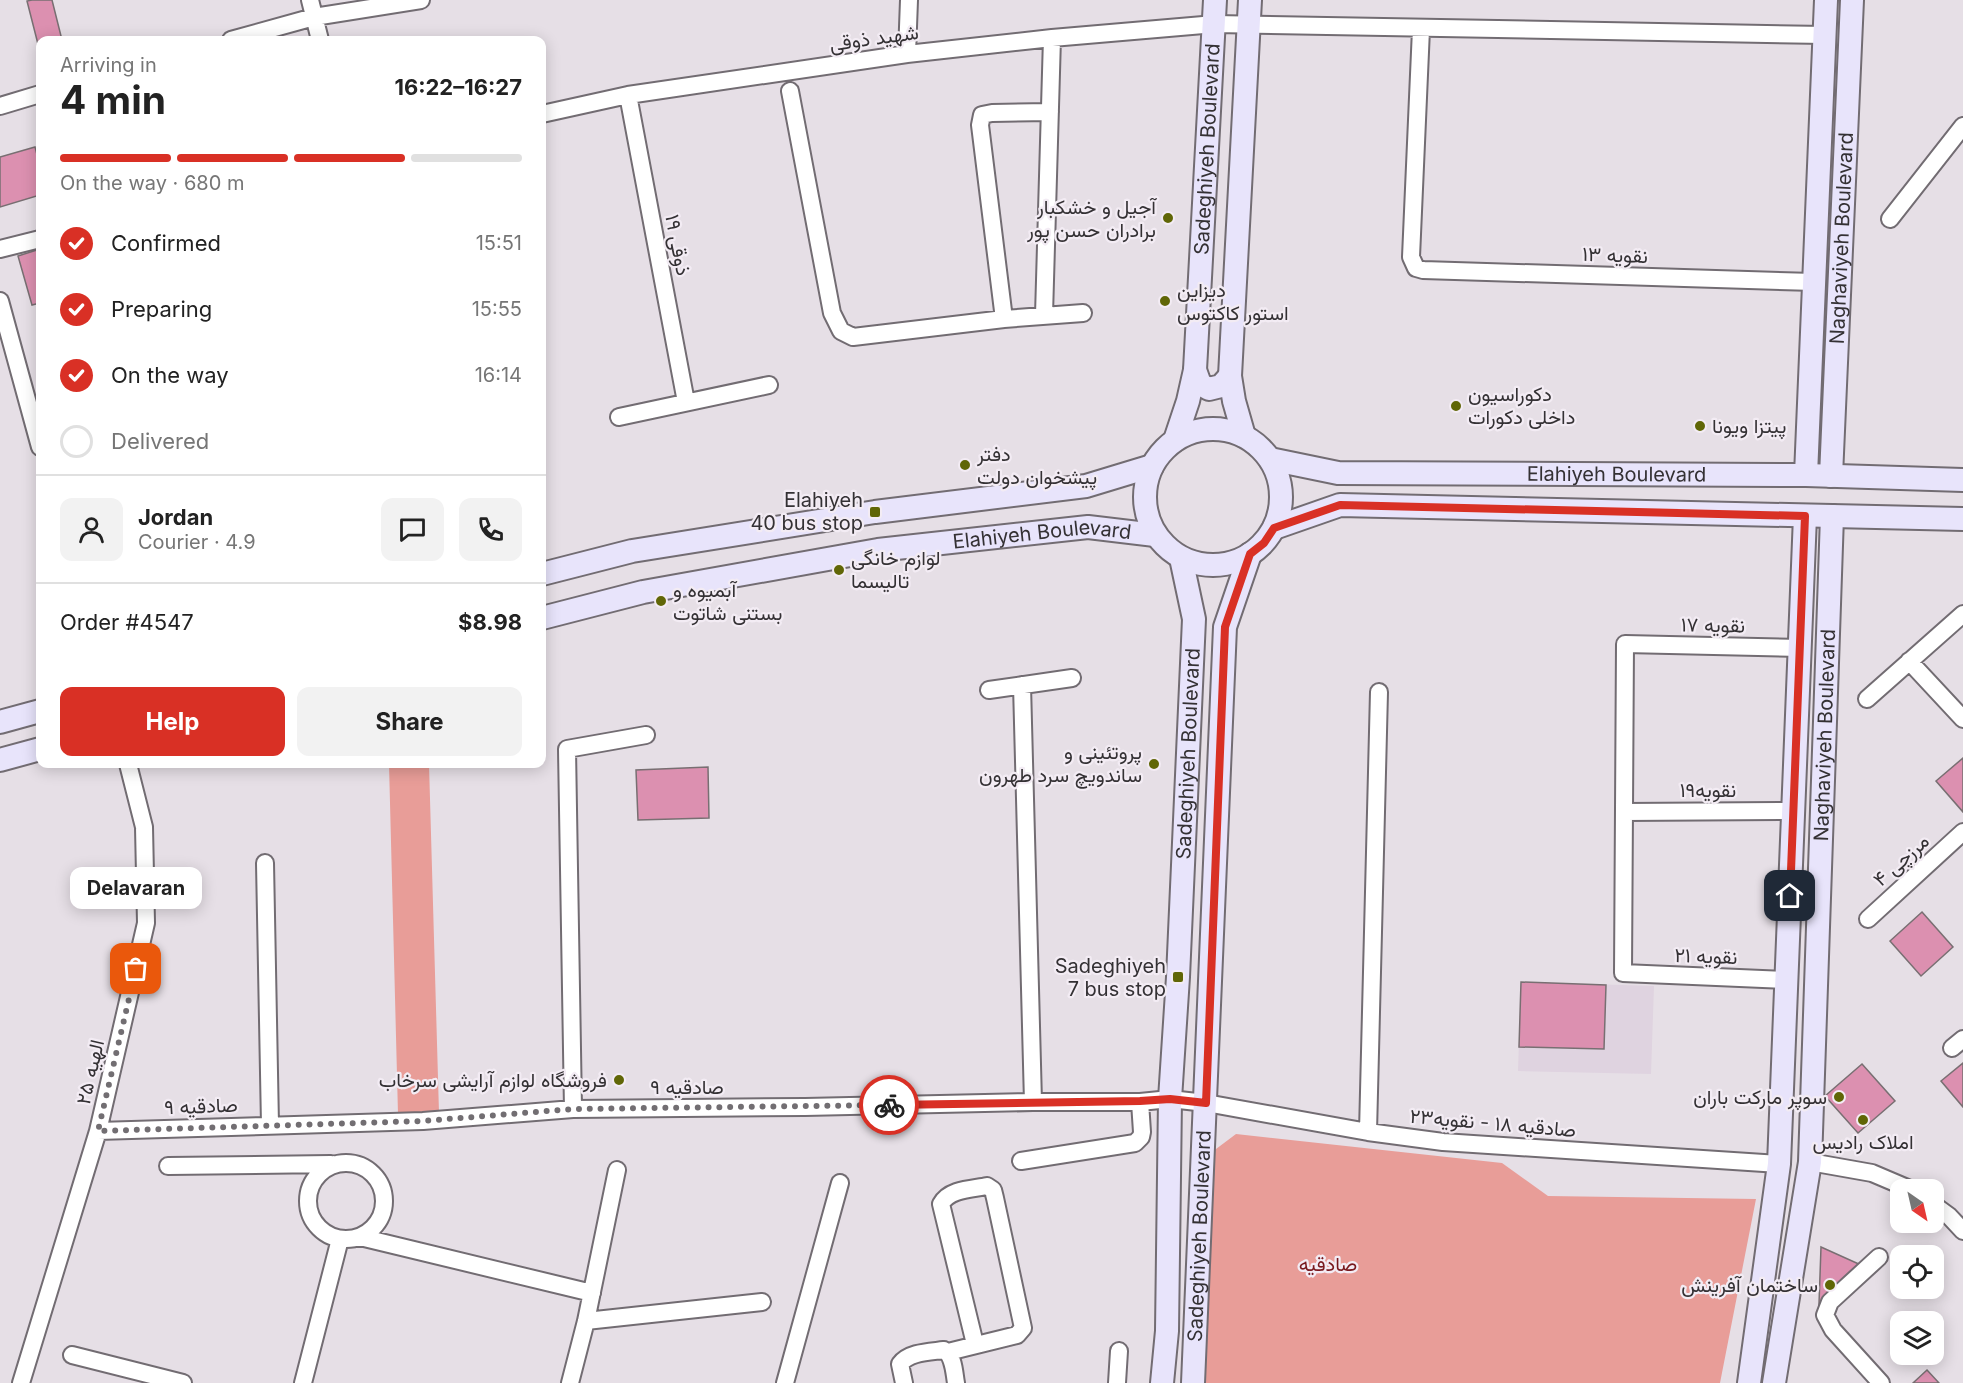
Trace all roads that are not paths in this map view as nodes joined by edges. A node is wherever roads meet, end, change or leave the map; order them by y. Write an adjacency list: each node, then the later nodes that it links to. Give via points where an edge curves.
1 (310, 0): 8 (street)
2 (421, 0): 8 (street)
3 (909, 0): 16 (street)
4 (1215, 0): 9 (main road, Sadeghiyeh Boulevard)
5 (1250, 0): 10 (main road, Sadeghiyeh Boulevard)
6 (1826, 0): 12 (main road, Naghaviyeh Boulevard)
7 (1852, 0): 43 (main road, Naghaviyeh Boulevard)
8 (314, 17): 13 (street); 14 (street)
9 (1215, 24): 10 (street, شهید ذوقی); 15 (street, شهید ذوقی); 32 (main road, Sadeghiyeh Boulevard)
10 (1249, 25): 11 (street, شهید ذوقی); 33 (main road, Sadeghiyeh Boulevard)
11 (1421, 28): 12 (street, شهید ذوقی); 27 (street, نقویه ۱۳, via 1411,258 1416,268)
12 (1825, 35): 27 (main road, Naghaviyeh Boulevard)
13 (245, 36)
14 (319, 36)
15 (1052, 38): 16 (street, شهید ذوقی); 21 (street)
16 (908, 54): 19 (street, شهید ذوقی)
17 (790, 91): 31 (street, via 832,313 841,331 853,338)
18 (36, 95): 20 (street)
19 (628, 95): 22 (street, شهید ذوقی); 35 (street, ذوقی ۱۹)
20 (0, 106)
21 (1050, 112): 30 (street); 31 (street, via 982,115 980,125)
22 (546, 113)
23 (1963, 126): 24 (street)
24 (1890, 219)
25 (36, 240): 26 (street)
26 (0, 249)
27 (1814, 282): 42 (main road, Naghaviyeh Boulevard)
28 (0, 301): 37 (street)
29 (1083, 313): 30 (street)
30 (1044, 315): 31 (street)
31 (1004, 319)
32 (1195, 370): 33 (main road, via 1200,384 1209,389 1221,386); 39 (main road, Sadeghiyeh Boulevard)
33 (1230, 376): 38 (main road, Sadeghiyeh Boulevard)
34 (769, 385): 35 (street)
35 (686, 402): 36 (street)
36 (619, 417)
37 (36, 432)
38 (1244, 436): 39 (main road, via 1209,429); 40 (main road)
39 (1175, 440): 41 (main road)
40 (1270, 459): 42 (main road, Elahiyeh Boulevard, via 1338,473); 48 (main road, via 1281,493)
41 (1152, 466): 49 (main road, via 1144,501); 52 (main road, Elahiyeh Boulevard, via 1086,486 875,512 724,536 632,551)
42 (1806, 475): 43 (main road, Elahiyeh Boulevard)
43 (1831, 476): 44 (main road, Elahiyeh Boulevard)
44 (1963, 480)
45 (1805, 516): 46 (main road, Elahiyeh Boulevard); 48 (main road, Elahiyeh Boulevard, via 1340,505); 55 (main road, Naghaviyeh Boulevard)
46 (1832, 516): 47 (main road, Elahiyeh Boulevard); 84 (main road, Naghaviyeh Boulevard)
47 (1963, 519)
48 (1274, 528): 50 (main road)
49 (1155, 535): 51 (main road); 54 (main road, Elahiyeh Boulevard, via 1088,527 878,550 643,592)
50 (1250, 554): 51 (main road, via 1216,566); 78 (main road, Sadeghiyeh Boulevard, via 1225,627)
51 (1182, 558): 75 (main road, Sadeghiyeh Boulevard, via 1194,619)
52 (546, 573)
53 (1963, 614): 56 (street)
54 (546, 617)
55 (1801, 648): 69 (main road, Naghaviyeh Boulevard); 70 (street, نقویه ۱۷, via 1625,644)
56 (1909, 661): 61 (street); 63 (street)
57 (1072, 678): 58 (street)
58 (1022, 685): 59 (street); 77 (street)
59 (989, 690)
60 (1379, 692): 82 (street)
61 (1867, 699)
62 (36, 712): 64 (main road)
63 (1963, 719)
64 (0, 722)
65 (646, 735): 79 (street, via 567,749)
66 (36, 750): 67 (main road)
67 (0, 760)
68 (129, 768): 81 (street, الهیه ۲۵, via 144,827 146,923)
69 (1793, 811): 70 (street, نقویه۱۹); 74 (main road, Naghaviyeh Boulevard)
70 (1624, 812): 74 (street, نقویه ۲۱, via 1623,973)
71 (1963, 832): 73 (street, مرزچی ۴)
72 (265, 863): 80 (street)
73 (1868, 919)
74 (1787, 980): 86 (main road, Naghaviyeh Boulevard)
75 (1170, 1099): 76 (street, صادقیه ۹); 78 (street, صادقیه ۹); 111 (main road, Sadeghiyeh Boulevard, via 1167,1331)
76 (1140, 1101): 77 (street, صادقیه ۹); 83 (street, via 1142,1132 1135,1143)
77 (1032, 1102): 79 (street, صادقیه ۹)
78 (1206, 1103): 82 (street, صادقیه ۱۸ - نقویه۲۳); 112 (main road, Sadeghiyeh Boulevard)
79 (573, 1109): 80 (street, صادقیه ۹, via 423,1121)
80 (270, 1125): 81 (street, صادقیه ۹)
81 (98, 1131): 103 (street, الهیه ۲۵)
82 (1368, 1132): 86 (street, صادقیه ۱۸ - نقویه۲۳, via 1443,1142)
83 (1021, 1161)
84 (1810, 1162): 89 (street, via 1872,1173); 114 (main road, Naghaviyeh Boulevard)
85 (332, 1164): 87 (street); 93 (street, via 352,1162 370,1170 382,1186 384,1206 380,1216 376,1225); 94 (street, via 315,1176 307,1195 309,1215 321,1231)
86 (1779, 1164): 113 (main road, Naghaviyeh Boulevard)
87 (168, 1166)
88 (617, 1170): 96 (street)
89 (1890, 1181)
90 (840, 1183): 107 (street)
91 (1944, 1212): 92 (street)
92 (1963, 1232)
93 (360, 1237): 94 (street); 96 (street)
94 (340, 1239): 105 (street)
95 (1880, 1257): 115 (street, via 1830,1302 1825,1315 1833,1330)
96 (592, 1293): 98 (street)
97 (762, 1302): 98 (street)
98 (586, 1321): 106 (street)
99 (975, 1344): 99 (street, via 941,1204 950,1194 987,1186 995,1197 1023,1328 1017,1335); 101 (street)
100 (1119, 1351): 110 (street)
101 (948, 1352): 108 (street, via 904,1359 900,1364); 109 (street)
102 (72, 1356): 104 (street)
103 (21, 1383)
104 (183, 1383)
105 (303, 1383)
106 (570, 1383)
107 (785, 1383)
108 (904, 1383)
109 (956, 1383)
110 (1117, 1383)
111 (1162, 1383)
112 (1193, 1383)
113 (1749, 1383)
114 (1774, 1383)
115 (1881, 1383)

